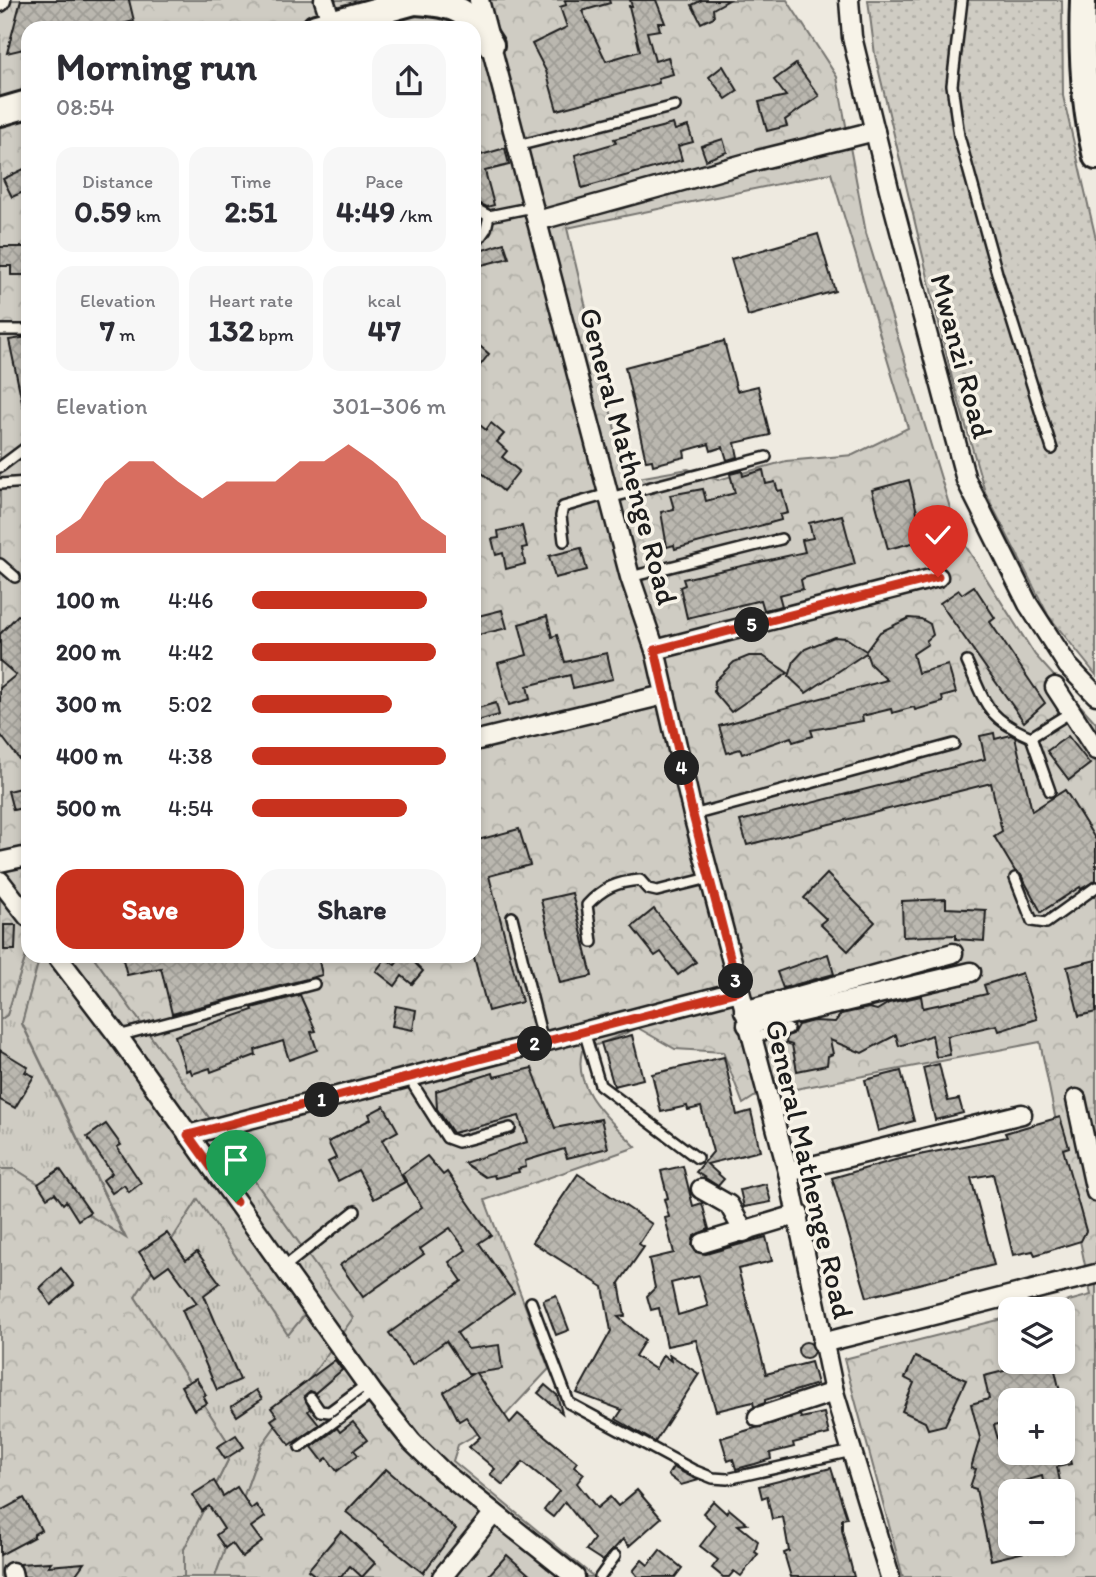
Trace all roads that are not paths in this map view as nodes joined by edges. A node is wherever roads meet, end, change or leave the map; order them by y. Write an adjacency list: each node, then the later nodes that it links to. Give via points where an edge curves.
1 (418, 0): 6 (main road); 7 (main road, via 459,8)
2 (479, 0): 9 (street, General Mathenge Road)
3 (849, 0): 13 (street, Mwanzi Road, via 852,37)
4 (962, 0): 22 (lane, via 952,85 959,136)
5 (1087, 13): 15 (main road, via 1082,61)
6 (324, 17)
7 (474, 21)
8 (481, 31): 9 (main road)
9 (491, 45): 14 (street, General Mathenge Road)
10 (21, 106): 12 (main road)
11 (675, 106): 14 (lane)
12 (0, 112)
13 (875, 131): 17 (street); 39 (street, Mwanzi Road, via 966,480 1028,604 1068,666)
14 (517, 146): 17 (street, General Mathenge Road)
15 (1096, 156)
16 (481, 212): 18 (lane)
17 (535, 214): 18 (lane); 28 (street, General Mathenge Road)
18 (489, 216): 19 (lane)
19 (481, 236)
20 (0, 330): 21 (lane)
21 (21, 330)
22 (1052, 449)
23 (21, 451): 25 (lane)
24 (766, 457): 28 (lane)
25 (0, 467)
26 (21, 482): 27 (lane)
27 (0, 484)
28 (609, 496): 30 (lane, via 563,507); 33 (street, General Mathenge Road)
29 (781, 539): 33 (lane)
30 (564, 541)
31 (0, 564): 32 (lane)
32 (15, 577)
33 (630, 577): 35 (street, General Mathenge Road)
34 (938, 577): 35 (street)
35 (655, 650): 38 (street, General Mathenge Road)
36 (967, 662): 41 (lane, via 990,713 1006,727)
37 (1055, 687): 40 (street)
38 (664, 695): 42 (street); 46 (street, General Mathenge Road)
39 (1096, 695)
40 (1071, 712): 41 (lane); 44 (street)
41 (1031, 737): 45 (lane)
42 (481, 739)
43 (954, 744): 46 (lane)
44 (1096, 750)
45 (1050, 791)
46 (693, 815): 49 (street, General Mathenge Road)
47 (21, 858): 48 (street)
48 (0, 862)
49 (709, 878): 55 (lane, via 657,891 640,880 617,882 587,905); 60 (street, General Mathenge Road)
50 (1015, 878): 52 (lane, via 1032,921 1038,924)
51 (0, 881): 53 (street)
52 (1096, 887)
53 (21, 908)
54 (512, 917): 65 (lane)
55 (592, 942)
56 (953, 953): 61 (street)
57 (62, 963): 64 (street)
58 (971, 972): 61 (street)
59 (314, 984): 64 (lane)
60 (739, 991): 61 (street, General Mathenge Road); 63 (street)
61 (748, 1024): 62 (lane); 72 (street, General Mathenge Road)
62 (788, 1029)
63 (584, 1031): 65 (street); 71 (lane, via 600,1084)
64 (118, 1036): 70 (street)
65 (543, 1042): 66 (street)
66 (412, 1076): 69 (lane, via 447,1138 458,1142); 70 (street)
67 (1076, 1099): 74 (street)
68 (1022, 1114): 72 (street)
69 (510, 1128)
70 (188, 1135): 79 (street)
71 (697, 1158)
72 (788, 1172): 76 (street, General Mathenge Road)
73 (701, 1189): 77 (street, via 729,1205)
74 (1096, 1192)
75 (355, 1210): 79 (lane)
76 (799, 1214): 77 (street); 82 (street, General Mathenge Road)
77 (744, 1232): 78 (street)
78 (704, 1243)
79 (283, 1268): 83 (street)
80 (1096, 1274): 82 (street)
81 (531, 1302): 88 (lane, via 569,1403 693,1470 727,1479)
82 (822, 1343): 84 (street, General Mathenge Road)
83 (370, 1389): 85 (lane, via 329,1412 320,1411); 87 (lane); 89 (street, via 412,1442)
84 (834, 1392): 86 (street); 88 (street, General Mathenge Road)
85 (311, 1398)
86 (758, 1417)
87 (300, 1447)
88 (852, 1451): 94 (street, General Mathenge Road)
89 (494, 1513): 91 (street); 92 (street)
90 (615, 1556): 93 (lane)
91 (442, 1577)
92 (575, 1577)
93 (600, 1577)
94 (890, 1577)

